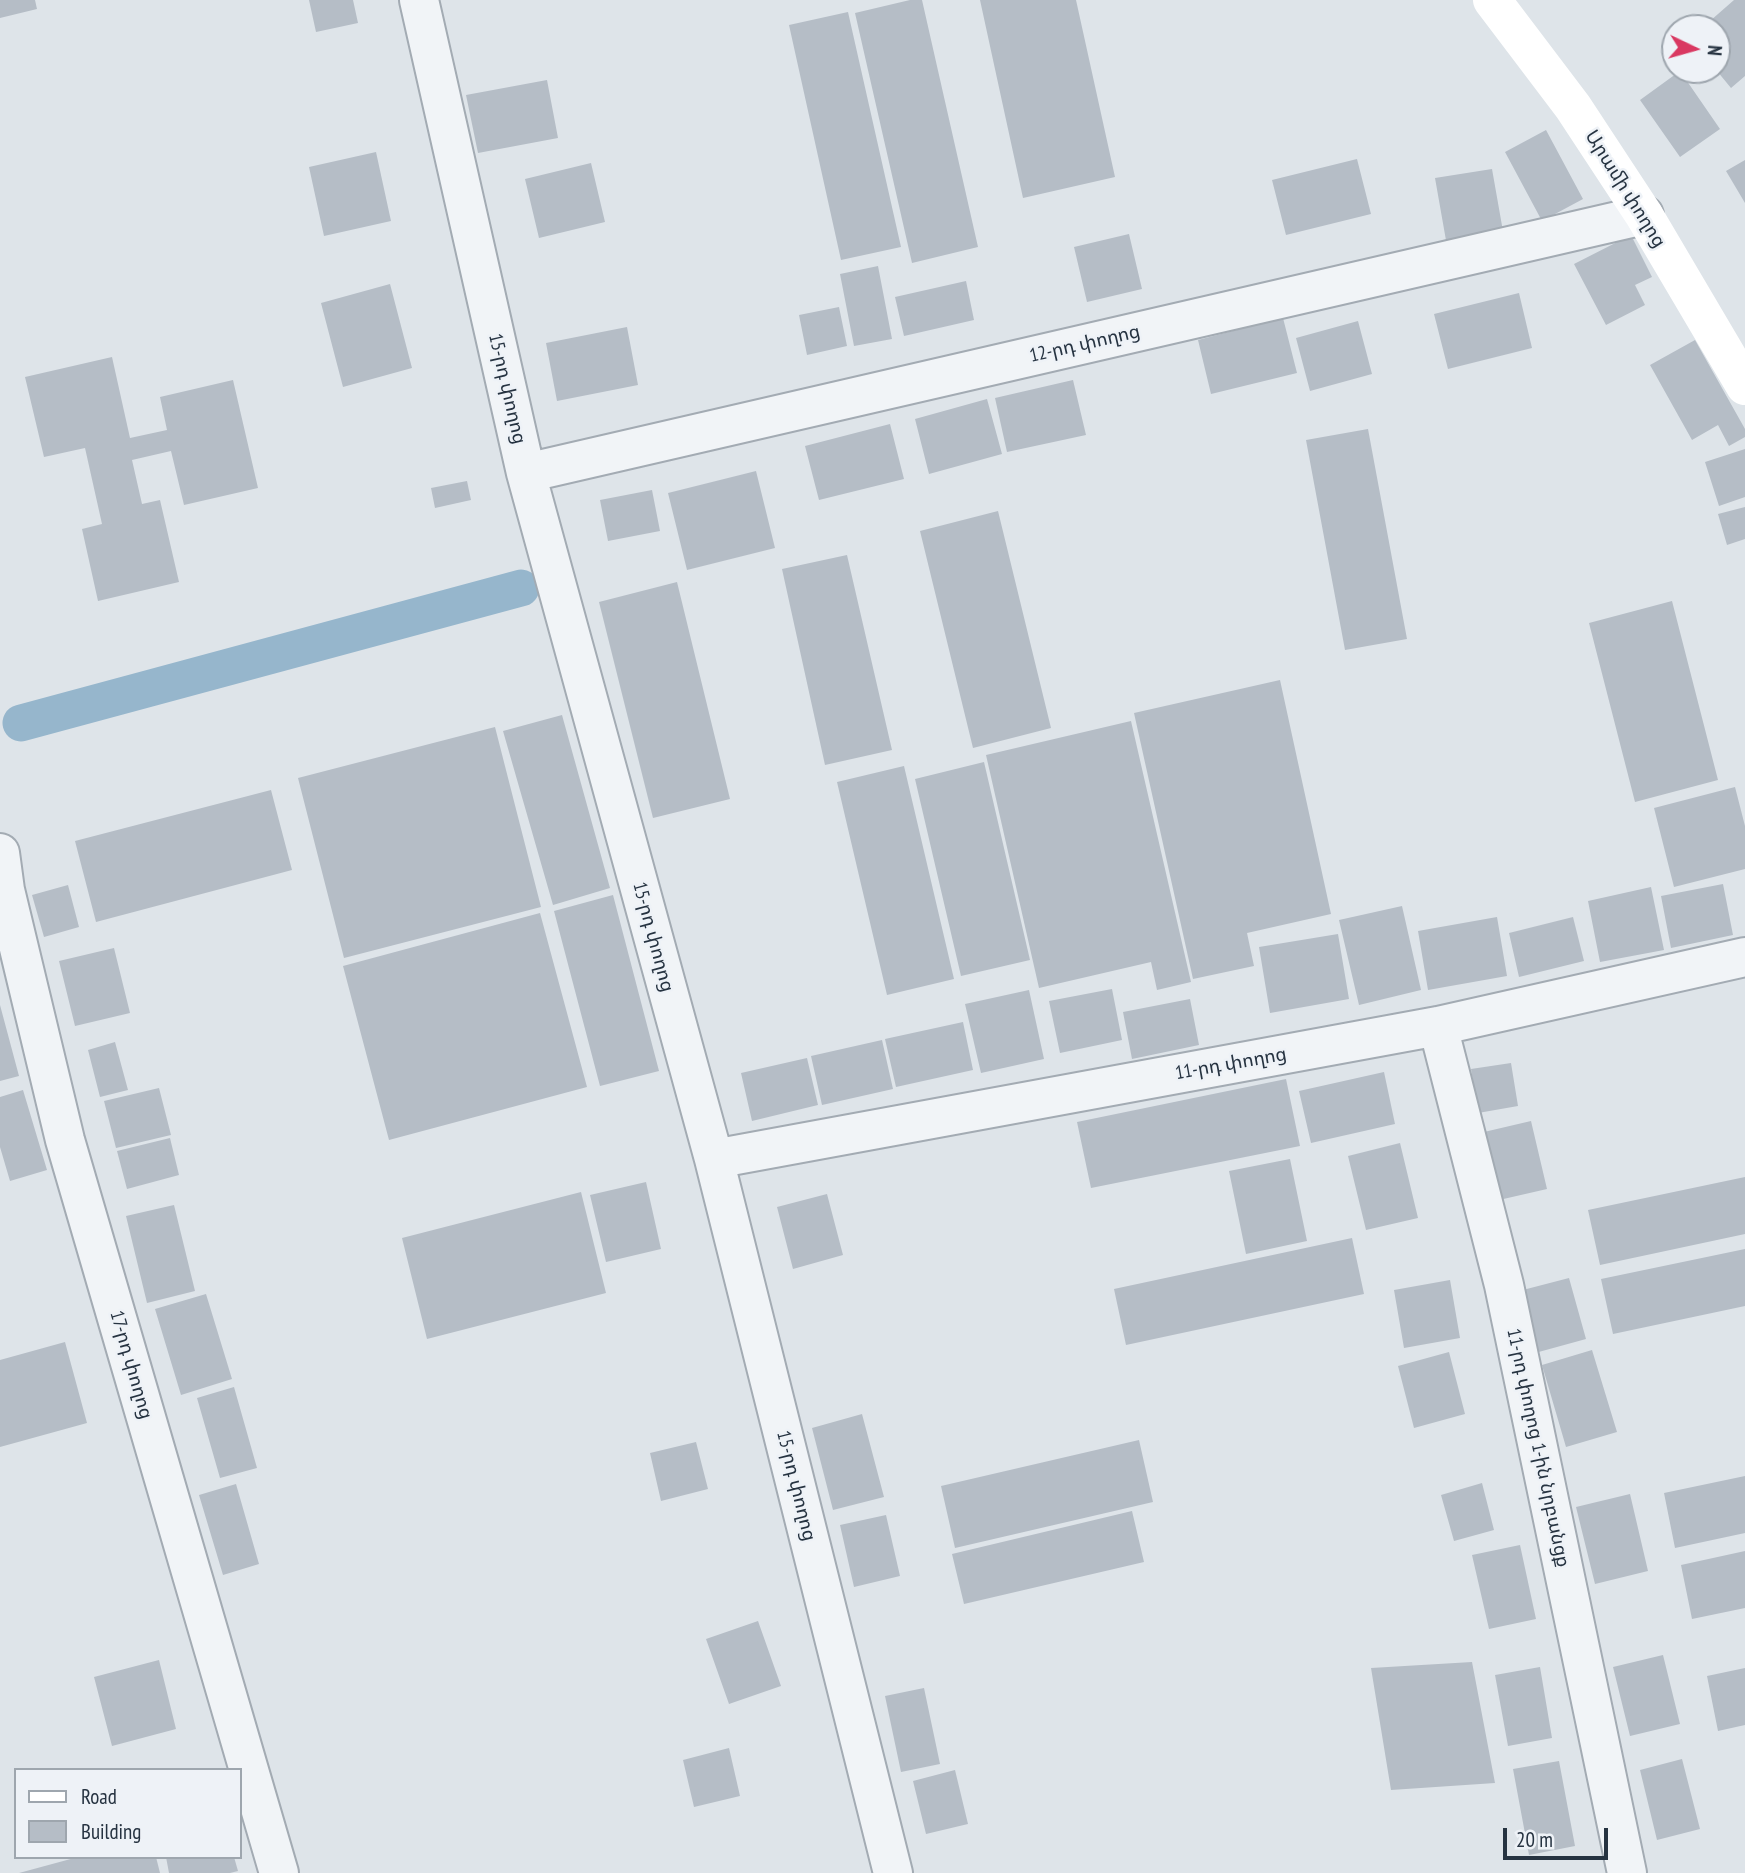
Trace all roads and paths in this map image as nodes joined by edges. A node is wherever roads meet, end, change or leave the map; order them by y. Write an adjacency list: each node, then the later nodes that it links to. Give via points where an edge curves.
1 (419, 0): 5 (street, 15-րդ փողոց)
2 (1492, 0): 3 (main road, Արամի փողոց, via 1573,107)
3 (1644, 215): 4 (main road, Արամի փողոց); 5 (street, 12-րդ փողոց)
4 (1745, 386)
5 (526, 473): 9 (street, 15-րդ փողոց)
6 (0, 853): 10 (street, 17-րդ փողոց, via 65,1140)
7 (1745, 957): 8 (street, 11-րդ փողոց)
8 (1438, 1026): 9 (street, 11-րդ փողոց); 12 (street, 11-րդ փողոց 1-ին նրբանցք, via 1504,1285)
9 (714, 1159): 11 (street, 15-րդ փողոց)
10 (279, 1873)
11 (893, 1873)
12 (1626, 1873)

